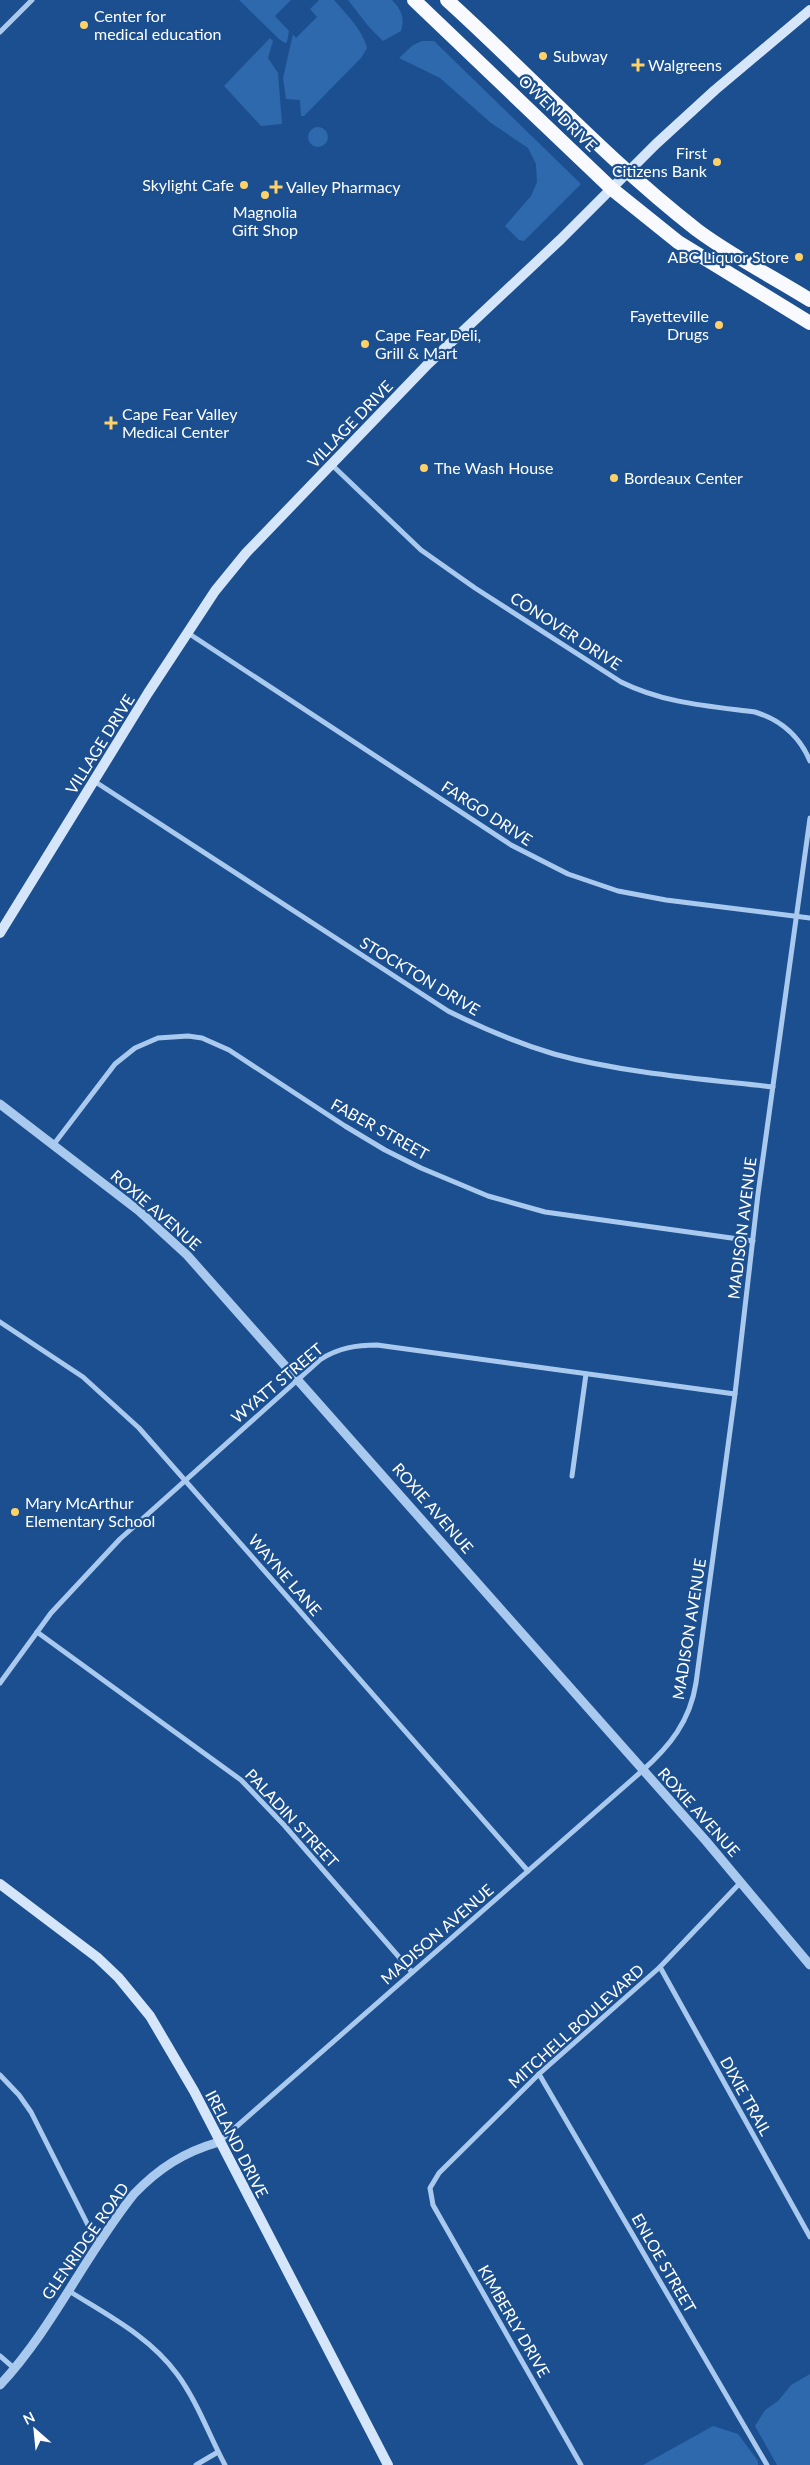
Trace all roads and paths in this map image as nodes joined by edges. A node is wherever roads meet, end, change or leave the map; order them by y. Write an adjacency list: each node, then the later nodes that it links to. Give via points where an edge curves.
1 (32, 0): 5 (street)
2 (414, 0): 7 (highway, OWEN DRIVE)
3 (446, 0): 6 (highway, OWEN DRIVE)
4 (810, 10): 6 (main road, VILLAGE DRIVE, via 694,108)
5 (0, 32)
6 (628, 173): 7 (main road, VILLAGE DRIVE); 8 (highway, OWEN DRIVE, via 699,231)
7 (612, 189): 9 (highway, OWEN DRIVE, via 678,242); 10 (main road, VILLAGE DRIVE, via 428,364)
8 (810, 300)
9 (810, 323)
10 (332, 466): 11 (main road, VILLAGE DRIVE, via 228,574); 12 (street, CONOVER DRIVE, via 428,555 621,682 640,692 672,701 767,716 797,738)
11 (188, 633): 13 (main road, VILLAGE DRIVE); 15 (street, FARGO DRIVE, via 511,845 542,862 595,884 640,897)
12 (810, 760)
13 (94, 781): 17 (main road, VILLAGE DRIVE); 18 (street, STOCKTON DRIVE, via 448,1011 480,1027 554,1054 593,1063)
14 (810, 818): 15 (street)
15 (796, 916): 16 (street, FARGO DRIVE); 18 (street, MADISON AVENUE)
16 (810, 918)
17 (0, 933)
18 (773, 1087): 21 (street, MADISON AVENUE)
19 (0, 1104): 20 (street, ROXIE AVENUE)
20 (54, 1144): 21 (street, FABER STREET, via 124,1055 158,1038 188,1036 223,1046 385,1150 488,1196 545,1212); 24 (street, ROXIE AVENUE, via 168,1236)
21 (753, 1241): 25 (street, MADISON AVENUE)
22 (0, 1322): 27 (street, WAYNE LANE, via 52,1354 114,1403)
23 (586, 1374): 24 (street, WYATT STREET, via 370,1345 332,1352); 25 (street, WYATT STREET); 26 (street)
24 (298, 1379): 27 (street, WYATT STREET); 30 (street, ROXIE AVENUE)
25 (735, 1394): 30 (street, MADISON AVENUE, via 692,1702 673,1739)
26 (572, 1476)
27 (184, 1480): 28 (street, WYATT STREET, via 83,1577); 31 (street, WAYNE LANE)
28 (37, 1632): 29 (street, WYATT STREET); 36 (street, PALADIN STREET, via 242,1780)
29 (0, 1683)
30 (642, 1771): 31 (street, MADISON AVENUE); 32 (street, ROXIE AVENUE)
31 (528, 1871): 36 (street, MADISON AVENUE)
32 (741, 1882): 34 (street, ROXIE AVENUE); 35 (street, MITCHELL BOULEVARD)
33 (0, 1884): 39 (main road, IRELAND DRIVE, via 98,1958 135,1996 170,2049)
34 (810, 1965)
35 (660, 1967): 37 (street, MITCHELL BOULEVARD); 41 (street, DIXIE TRAIL)
36 (412, 1972): 39 (street, MADISON AVENUE)
37 (539, 2074): 40 (street, MITCHELL BOULEVARD, via 439,2173); 52 (street, ENLOE STREET)
38 (0, 2075): 42 (street, via 31,2112)
39 (219, 2142): 42 (street, GLENRIDGE ROAD, via 181,2156 148,2179); 50 (main road, IRELAND DRIVE)
40 (430, 2188): 51 (street, KIMBERLY DRIVE, via 433,2205)
41 (810, 2237)
42 (98, 2245): 43 (street, GLENRIDGE ROAD)
43 (68, 2290): 45 (street, GLENRIDGE ROAD); 47 (street, via 137,2334 164,2358 190,2394)
44 (0, 2356): 45 (street)
45 (15, 2369): 46 (street, GLENRIDGE ROAD)
46 (0, 2385)
47 (218, 2452): 48 (street); 49 (street)
48 (196, 2465)
49 (225, 2465)
50 (388, 2465)
51 (581, 2465)
52 (767, 2465)

